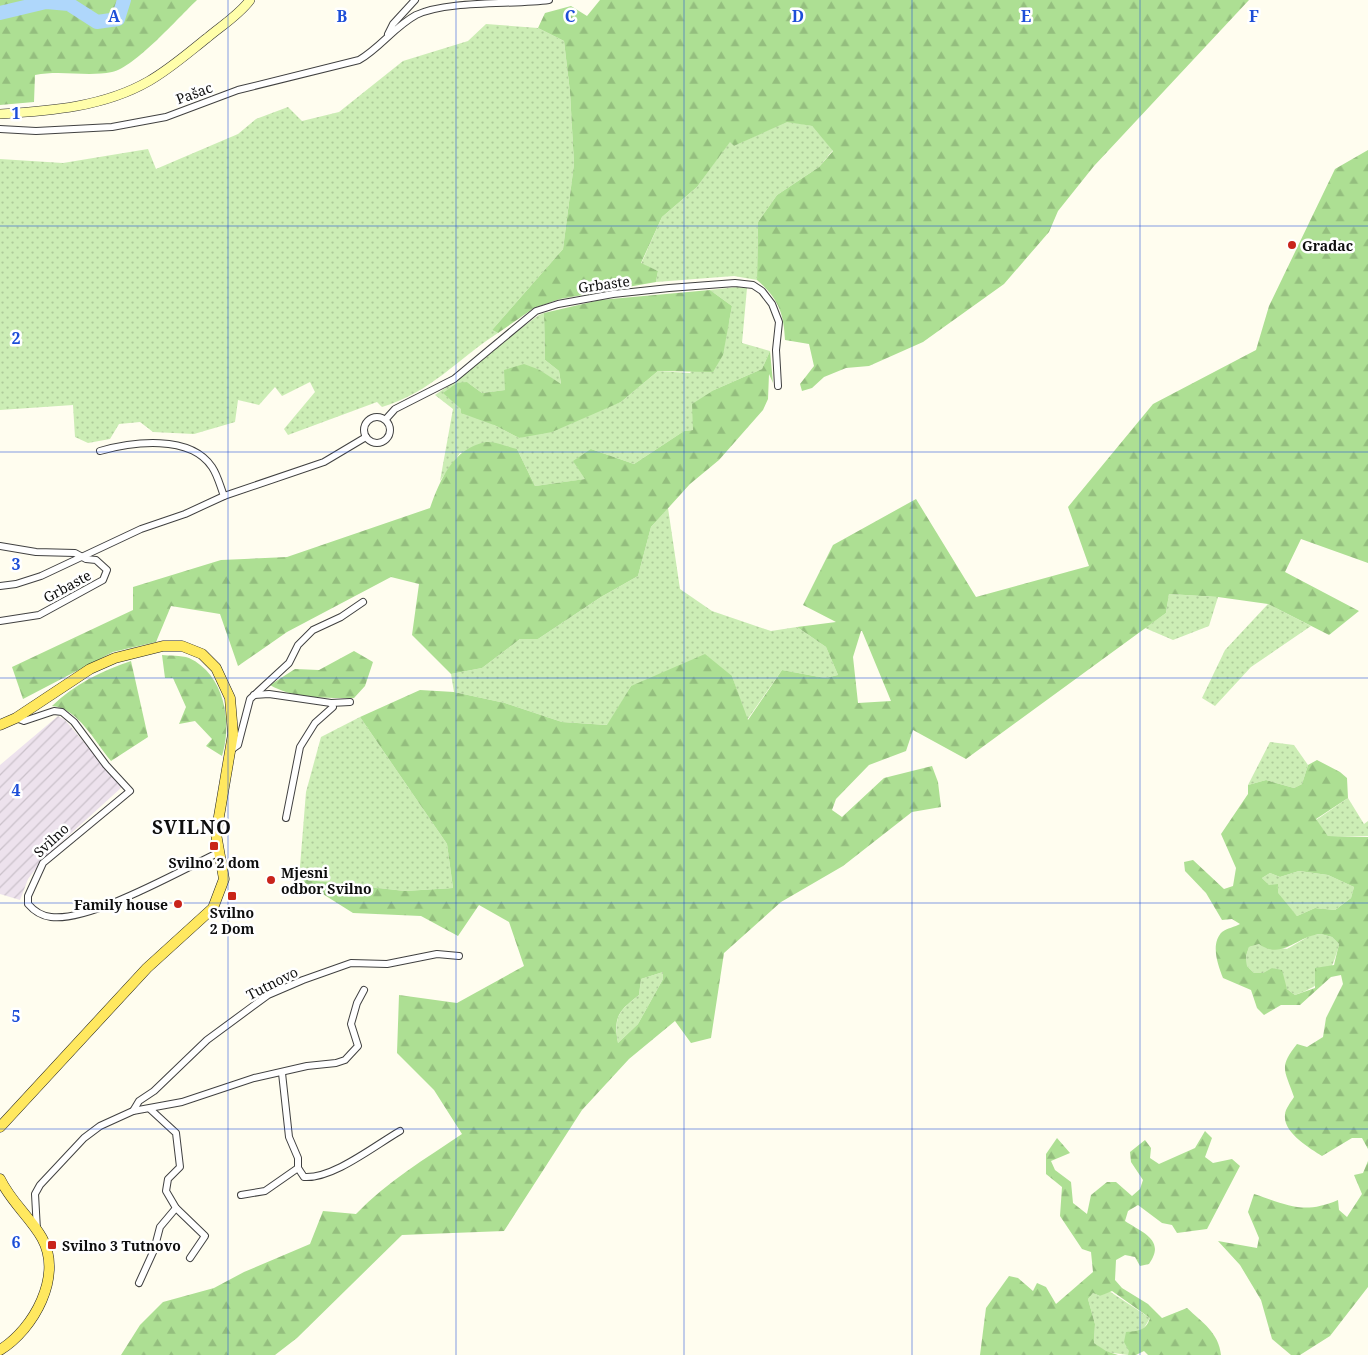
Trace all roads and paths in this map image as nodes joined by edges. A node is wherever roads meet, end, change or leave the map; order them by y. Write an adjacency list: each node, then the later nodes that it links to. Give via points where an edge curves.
1 (250, 0): 5 (main road, via 180,60 131,90 87,104 42,112)
2 (415, 0): 4 (street, Pašac, via 393,24)
3 (549, 0): 4 (street, Pašac, via 442,8 418,14)
4 (386, 38): 6 (street, Pašac, via 359,60 238,90 166,117 112,126 36,131)
5 (0, 114)
6 (0, 129)
7 (778, 386): 8 (street, Grbaste, via 776,350 779,322 772,304 762,291 753,285 735,283 669,288 613,294 536,310 454,379 395,409)
8 (386, 420): 9 (street, Grbaste, via 374,417 367,421); 9 (street, via 391,432 386,440 374,443)
9 (366, 437): 11 (street, Grbaste, via 324,462)
10 (100, 451): 11 (street, via 140,443 184,446 212,466)
11 (224, 496): 13 (street, Grbaste)
12 (0, 546): 13 (street, Grbaste)
13 (81, 556): 14 (street, Grbaste, via 41,576); 16 (street, Grbaste, via 104,565 107,570 103,580 39,615)
14 (0, 586)
15 (362, 602): 17 (street, Svilno, via 341,617 313,630 298,645 290,663)
16 (0, 621)
17 (254, 695): 19 (street, via 269,694); 22 (street, Svilno, via 250,699 238,745)
18 (350, 702): 19 (street)
19 (332, 703): 23 (street, via 333,707 315,723 300,746)
20 (16, 718): 21 (main road, Svilno); 22 (main road, Svilno, via 90,669 115,658 163,646 182,646 202,654 216,668 230,698); 24 (street, Svilno, via 24,721 54,711 62,712 130,791 43,863 28,896 28,904 34,911 52,917 89,912)
21 (0, 725)
22 (232, 750): 24 (main road, Svilno, via 217,824)
23 (286, 818)
24 (220, 852): 30 (main road, Svilno, via 224,879 213,908 147,968)
25 (459, 956): 29 (street, Tutnovo, via 437,954 387,964 351,963 268,996 207,1040)
26 (364, 990): 27 (street, Tutnovo, via 351,1024 358,1046 354,1052 336,1064 307,1066)
27 (282, 1073): 28 (street, Tutnovo, via 254,1078); 32 (street, via 286,1125 298,1158)
28 (150, 1110): 29 (street, Tutnovo); 35 (street, via 178,1137 180,1167 166,1184 166,1191)
29 (132, 1111): 36 (street, Tutnovo, via 91,1132 40,1185 36,1194)
30 (0, 1127)
31 (400, 1132): 32 (street, via 325,1174 304,1178)
32 (298, 1168): 34 (street, via 265,1191)
33 (0, 1179): 36 (main road)
34 (241, 1195)
35 (176, 1208): 37 (street, via 205,1236); 38 (street, via 160,1227)
36 (37, 1231): 39 (main road, via 49,1259 46,1285 28,1324)
37 (190, 1258)
38 (140, 1283)
39 (0, 1350)

